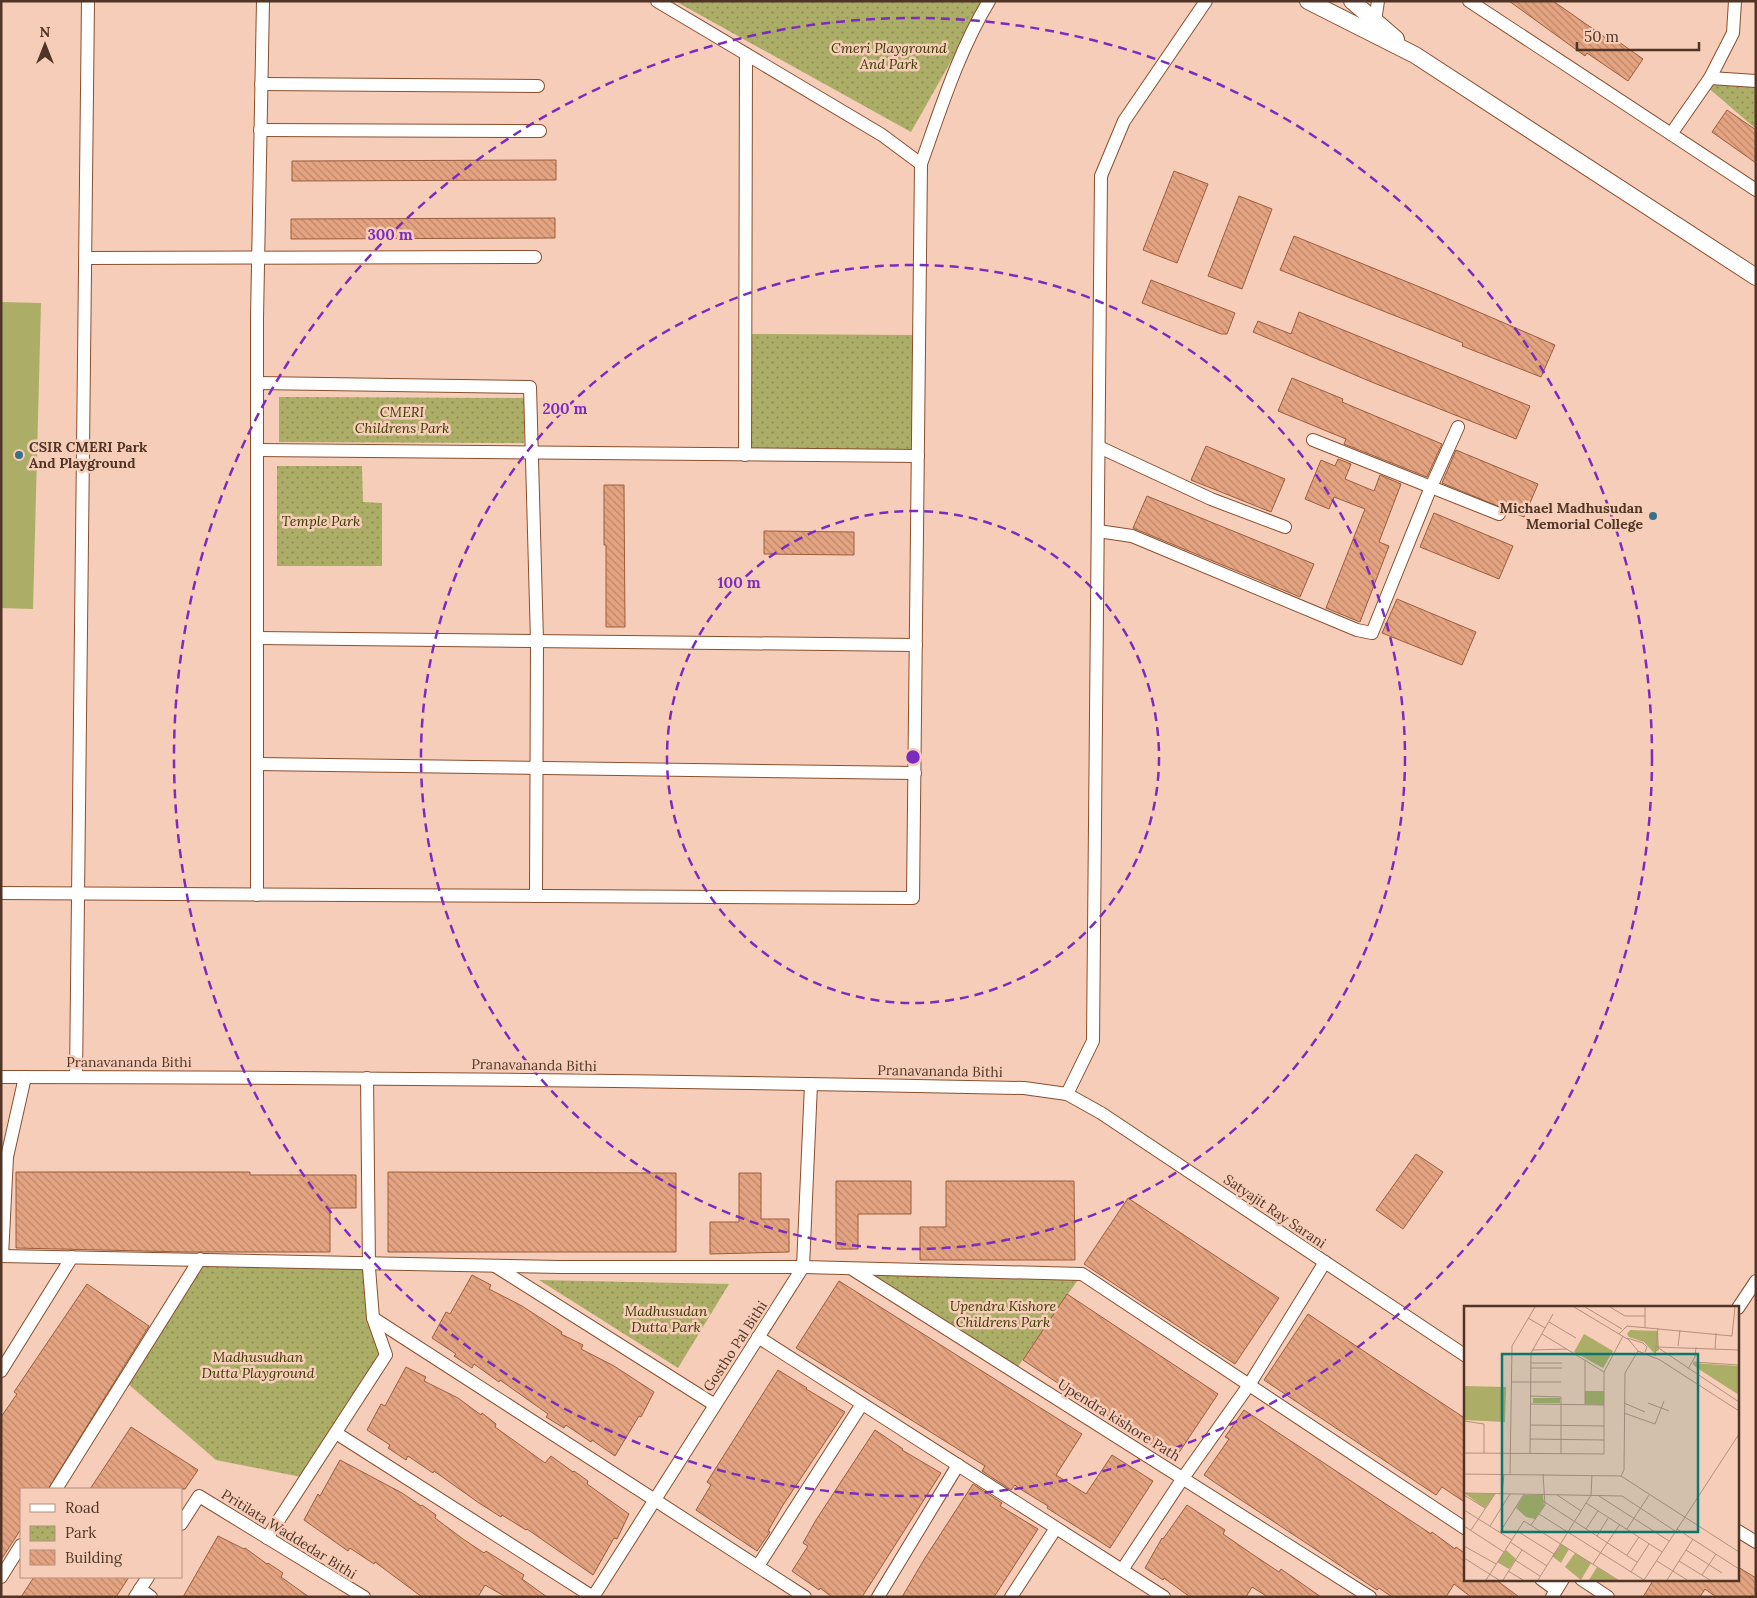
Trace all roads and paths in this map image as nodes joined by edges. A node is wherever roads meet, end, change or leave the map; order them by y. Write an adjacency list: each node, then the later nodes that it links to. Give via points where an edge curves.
1 (88, 1): 24 (street)
2 (262, 1): 16 (street)
3 (657, 1): 12 (street)
4 (989, 1): 21 (street, via 947,91)
5 (1206, 1): 30 (street, via 1124,121 1101,176)
6 (1308, 1): 13 (street)
7 (1352, 1): 11 (street)
8 (1378, 1): 11 (street)
9 (1469, 1): 20 (street)
10 (1736, 1): 14 (street, via 1733,33)
11 (1376, 21): 13 (street)
12 (746, 54): 21 (street, via 882,135); 33 (street)
13 (1415, 55): 26 (street)
14 (1710, 78): 15 (street); 20 (street)
15 (1756, 81)
16 (261, 84): 17 (street); 18 (street)
17 (538, 86)
18 (260, 130): 19 (street); 23 (street)
19 (540, 131)
20 (1671, 134): 22 (street)
21 (921, 164): 34 (street)
22 (1756, 190)
23 (258, 257): 24 (street); 25 (street); 27 (street)
24 (86, 258): 46 (street)
25 (536, 258)
26 (1756, 277)
27 (257, 383): 31 (street); 32 (street, via 530,387)
28 (1458, 426): 35 (street)
29 (1313, 440): 35 (street)
30 (1099, 447): 37 (street, via 1211,499); 38 (street)
31 (257, 450): 32 (street); 39 (street)
32 (531, 452): 33 (street); 40 (street)
33 (745, 455): 34 (street)
34 (918, 456): 41 (street)
35 (1431, 487): 36 (street); 38 (street, via 1372,633 1357,630 1132,536)
36 (1499, 514)
37 (1286, 527)
38 (1098, 531): 54 (street, via 1093,1041)
39 (257, 638): 40 (street); 42 (street)
40 (538, 641): 41 (street); 43 (street)
41 (916, 645): 44 (street)
42 (258, 764): 43 (street); 47 (street)
43 (536, 768): 44 (street); 48 (street)
44 (915, 773): 48 (street, via 913,898)
45 (1, 893): 46 (street)
46 (79, 894): 47 (street); 51 (street)
47 (258, 895): 48 (street)
48 (536, 896)
49 (1, 1077): 50 (street, Pranavananda Bithi)
50 (25, 1077): 51 (street, Pranavananda Bithi); 55 (street, via 7,1158)
51 (76, 1077): 52 (street, Pranavananda Bithi)
52 (367, 1078): 53 (street, Pranavananda Bithi); 59 (street)
53 (811, 1084): 54 (street, Pranavananda Bithi, via 1024,1088); 61 (street)
54 (1067, 1094): 58 (street, Satyajit Ray Sarani, via 1102,1113)
55 (2, 1256): 56 (street)
56 (72, 1257): 57 (street); 68 (street)
57 (200, 1259): 59 (street); 75 (street)
58 (1325, 1262): 67 (street, Satyajit Ray Sarani); 69 (street)
59 (369, 1263): 60 (street); 65 (street)
60 (495, 1265): 61 (street); 71 (street)
61 (803, 1267): 62 (street); 66 (street, Gostho Pal Bithi)
62 (852, 1269): 69 (street, via 1082,1274); 74 (street, Upendra kishore Path)
63 (1756, 1281): 64 (street)
64 (1739, 1306)
65 (373, 1318): 72 (street, via 386,1355); 76 (street)
66 (758, 1337): 70 (street); 71 (street, Gostho Pal Bithi)
67 (1464, 1355)
68 (1, 1371)
69 (1249, 1385): 74 (street); 79 (street)
70 (862, 1404): 73 (street); 84 (street)
71 (715, 1405): 76 (street, Gostho Pal Bithi)
72 (336, 1433): 81 (street); 94 (street)
73 (958, 1465): 78 (street); 96 (street)
74 (1183, 1478): 85 (street); 99 (street, Upendra kishore Path)
75 (57, 1488)
76 (655, 1500): 84 (street); 94 (street, Gostho Pal Bithi)
77 (182, 1522): 81 (street, Pritilata Waddedar Bithi, via 199,1496)
78 (1056, 1528): 85 (street); 97 (street)
79 (1464, 1528)
80 (1740, 1532): 82 (street)
81 (267, 1538): 93 (street, Pritilata Waddedar Bithi)
82 (1756, 1542)
83 (20, 1546): 86 (street)
84 (758, 1566): 95 (street)
85 (1122, 1570): 98 (street)
86 (1, 1576)
87 (147, 1578): 91 (street)
88 (1543, 1580): 90 (street)
89 (1582, 1580): 100 (street)
90 (1557, 1589)
91 (137, 1593): 92 (street)
92 (151, 1597)
93 (364, 1597)
94 (593, 1597)
95 (805, 1597)
96 (878, 1597)
97 (1011, 1597)
98 (1164, 1597)
99 (1370, 1597)
100 (1608, 1597)

